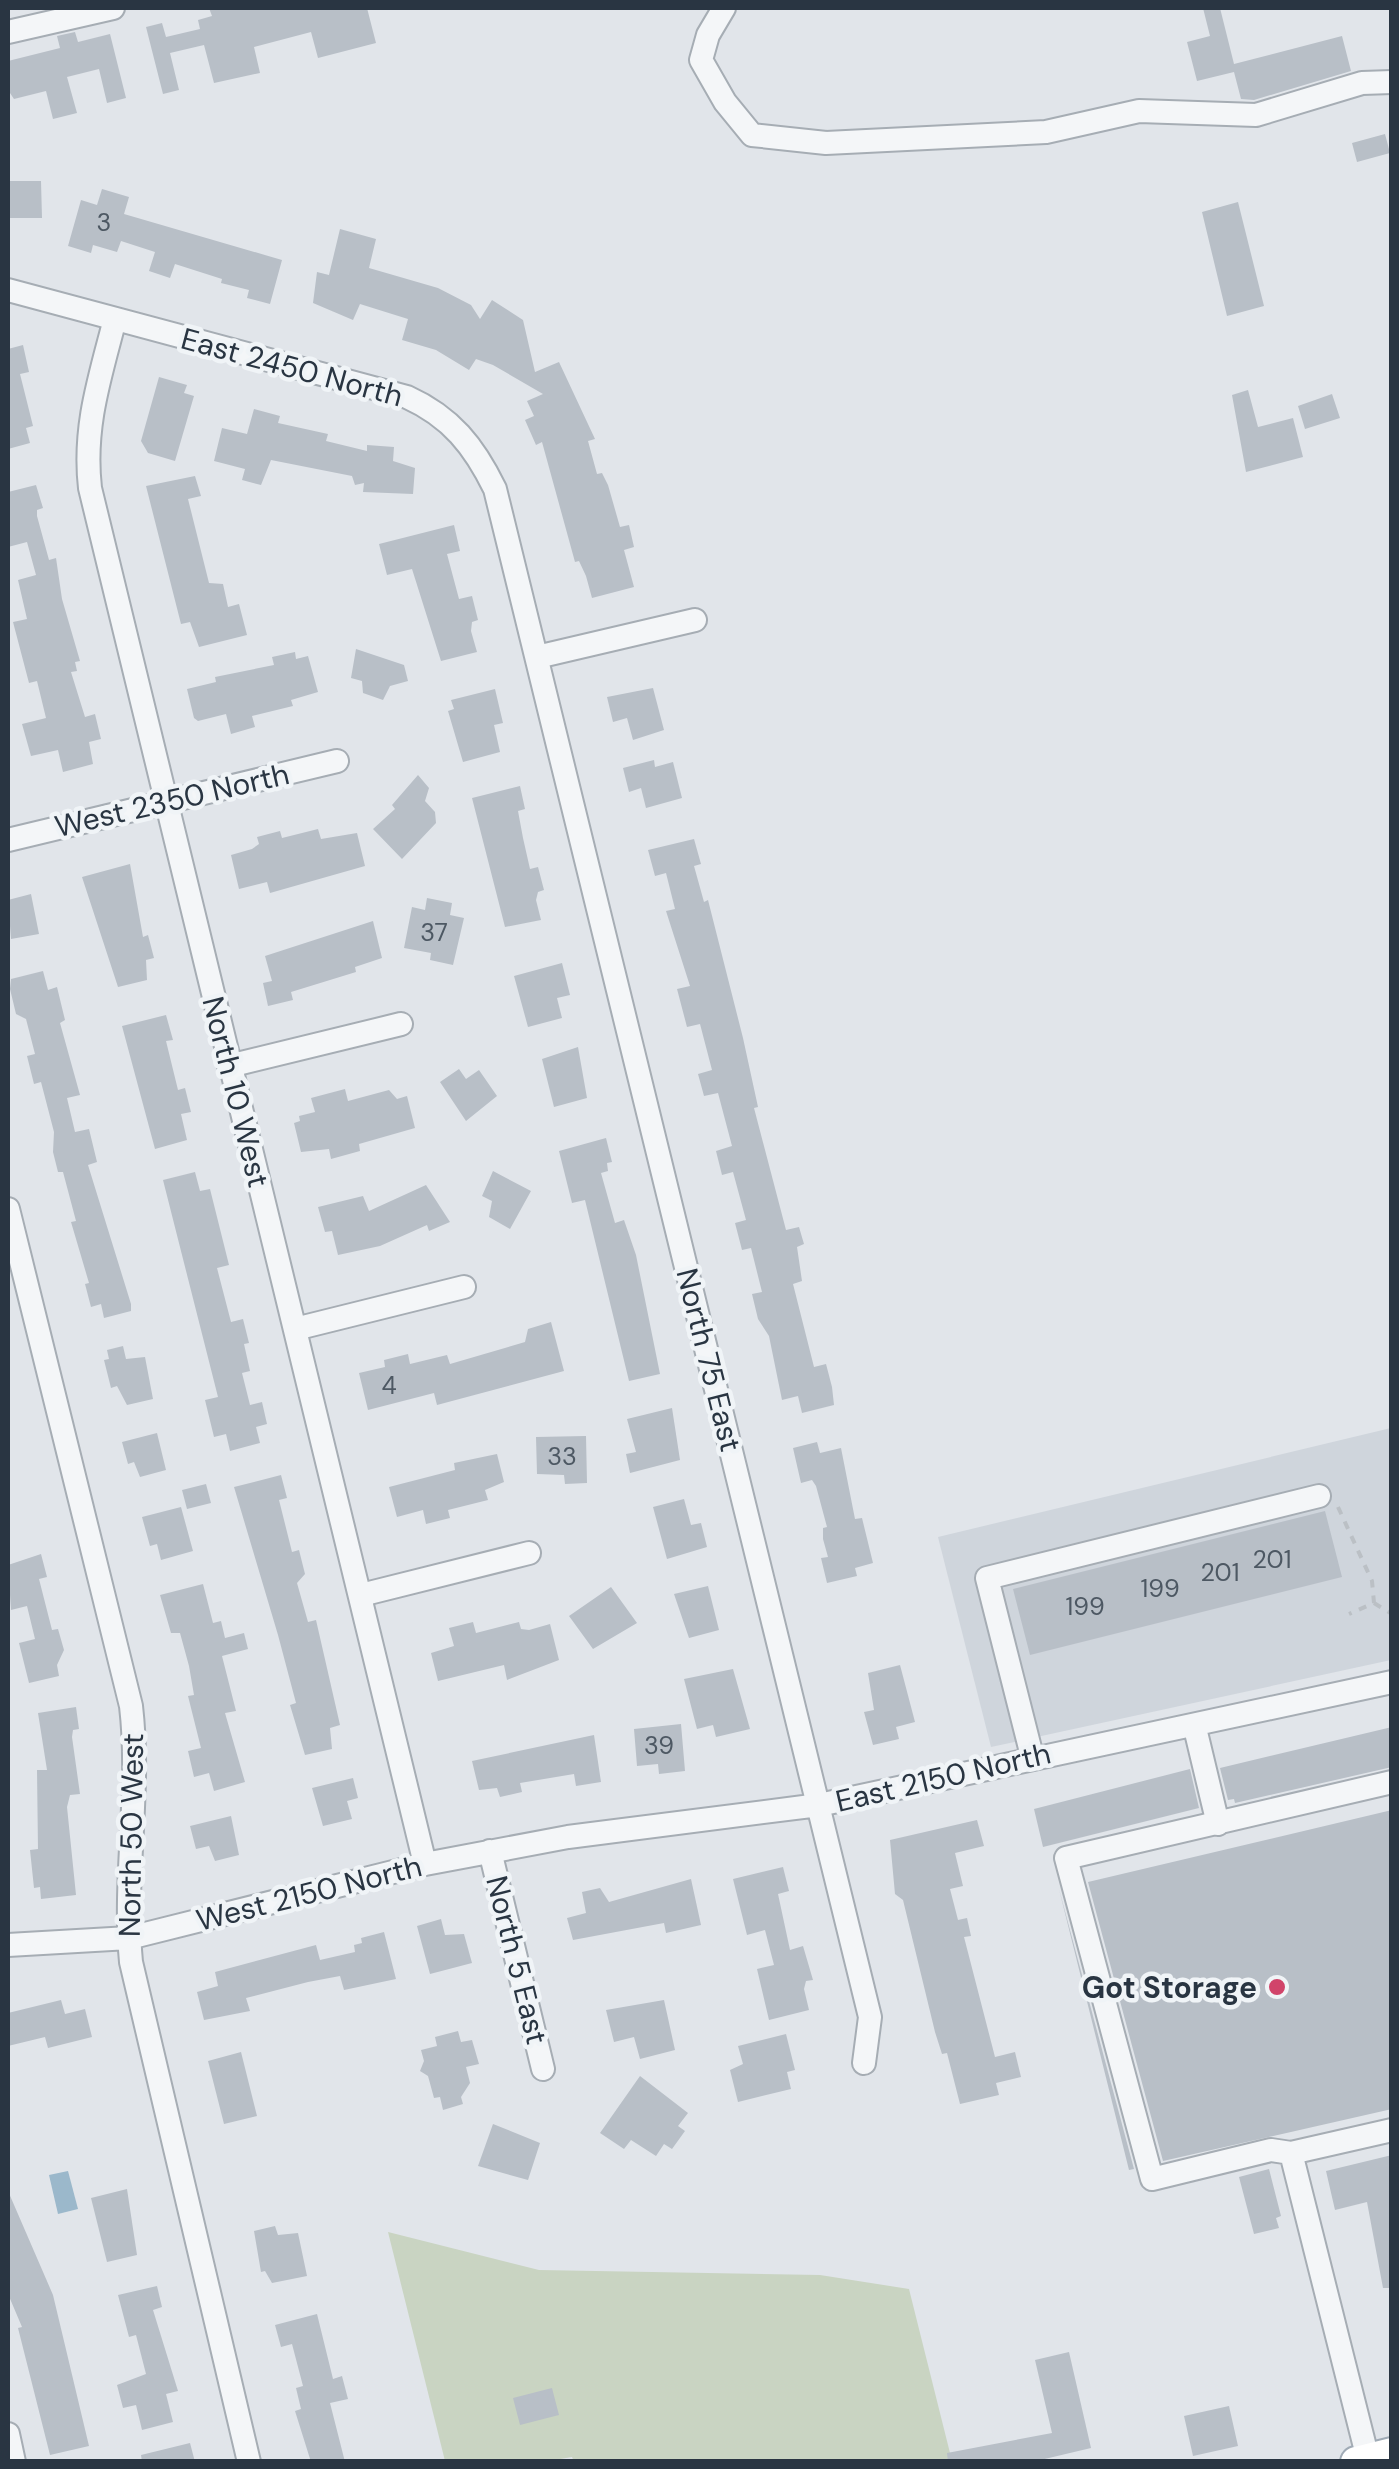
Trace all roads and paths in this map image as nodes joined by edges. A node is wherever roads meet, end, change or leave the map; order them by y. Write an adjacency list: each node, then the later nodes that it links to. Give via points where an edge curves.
1 (113, 8): 3 (street)
2 (724, 8): 4 (street, via 701,60 752,135 826,143 1046,132 1139,111 1256,114 1362,83)
3 (8, 32)
4 (1392, 82)
5 (8, 290): 6 (street, East 2450 North)
6 (114, 319): 8 (street, East 2450 North, via 433,409 464,436 495,489); 10 (street, North 10 West, via 89,412 90,488)
7 (695, 620): 8 (street)
8 (537, 657): 27 (street, North 75 East)
9 (337, 761): 10 (street, West 2350 North)
10 (165, 801): 11 (street, West 2350 North); 13 (street, North 10 West)
11 (8, 840)
12 (400, 1024): 13 (street)
13 (229, 1066): 16 (street, North 10 West)
14 (8, 1209): 31 (street, North 50 West, via 131,1706 138,1764)
15 (464, 1287): 16 (street)
16 (295, 1330): 19 (street, North 10 West)
17 (1319, 1496): 20 (path, via 1334,1498 1372,1580); 25 (street, via 987,1578)
18 (529, 1553): 19 (street)
19 (361, 1595): 30 (street, North 10 West)
20 (1374, 1604): 21 (path); 22 (path)
21 (1349, 1614)
22 (1392, 1614)
23 (1392, 1682): 24 (street, East 2150 North)
24 (1196, 1728): 25 (street, East 2150 North); 28 (street)
25 (1032, 1756): 27 (street, East 2150 North)
26 (1392, 1782): 28 (street)
27 (819, 1805): 29 (street, East 2150 North); 33 (street, North 75 East, via 870,2017)
28 (1218, 1824): 36 (street, via 1066,1858 1152,2179 1271,2150)
29 (490, 1850): 30 (street, West 2150 North); 34 (street, North 5 East)
30 (425, 1864): 31 (street, West 2150 North)
31 (129, 1938): 32 (street, West 2150 North); 40 (street, North 50 West, via 142,2018)
32 (8, 1944)
33 (864, 2064)
34 (543, 2069)
35 (1392, 2130): 36 (street)
36 (1292, 2153): 38 (street)
37 (8, 2434): 39 (street)
38 (1372, 2458)
39 (14, 2462)
40 (249, 2462)

